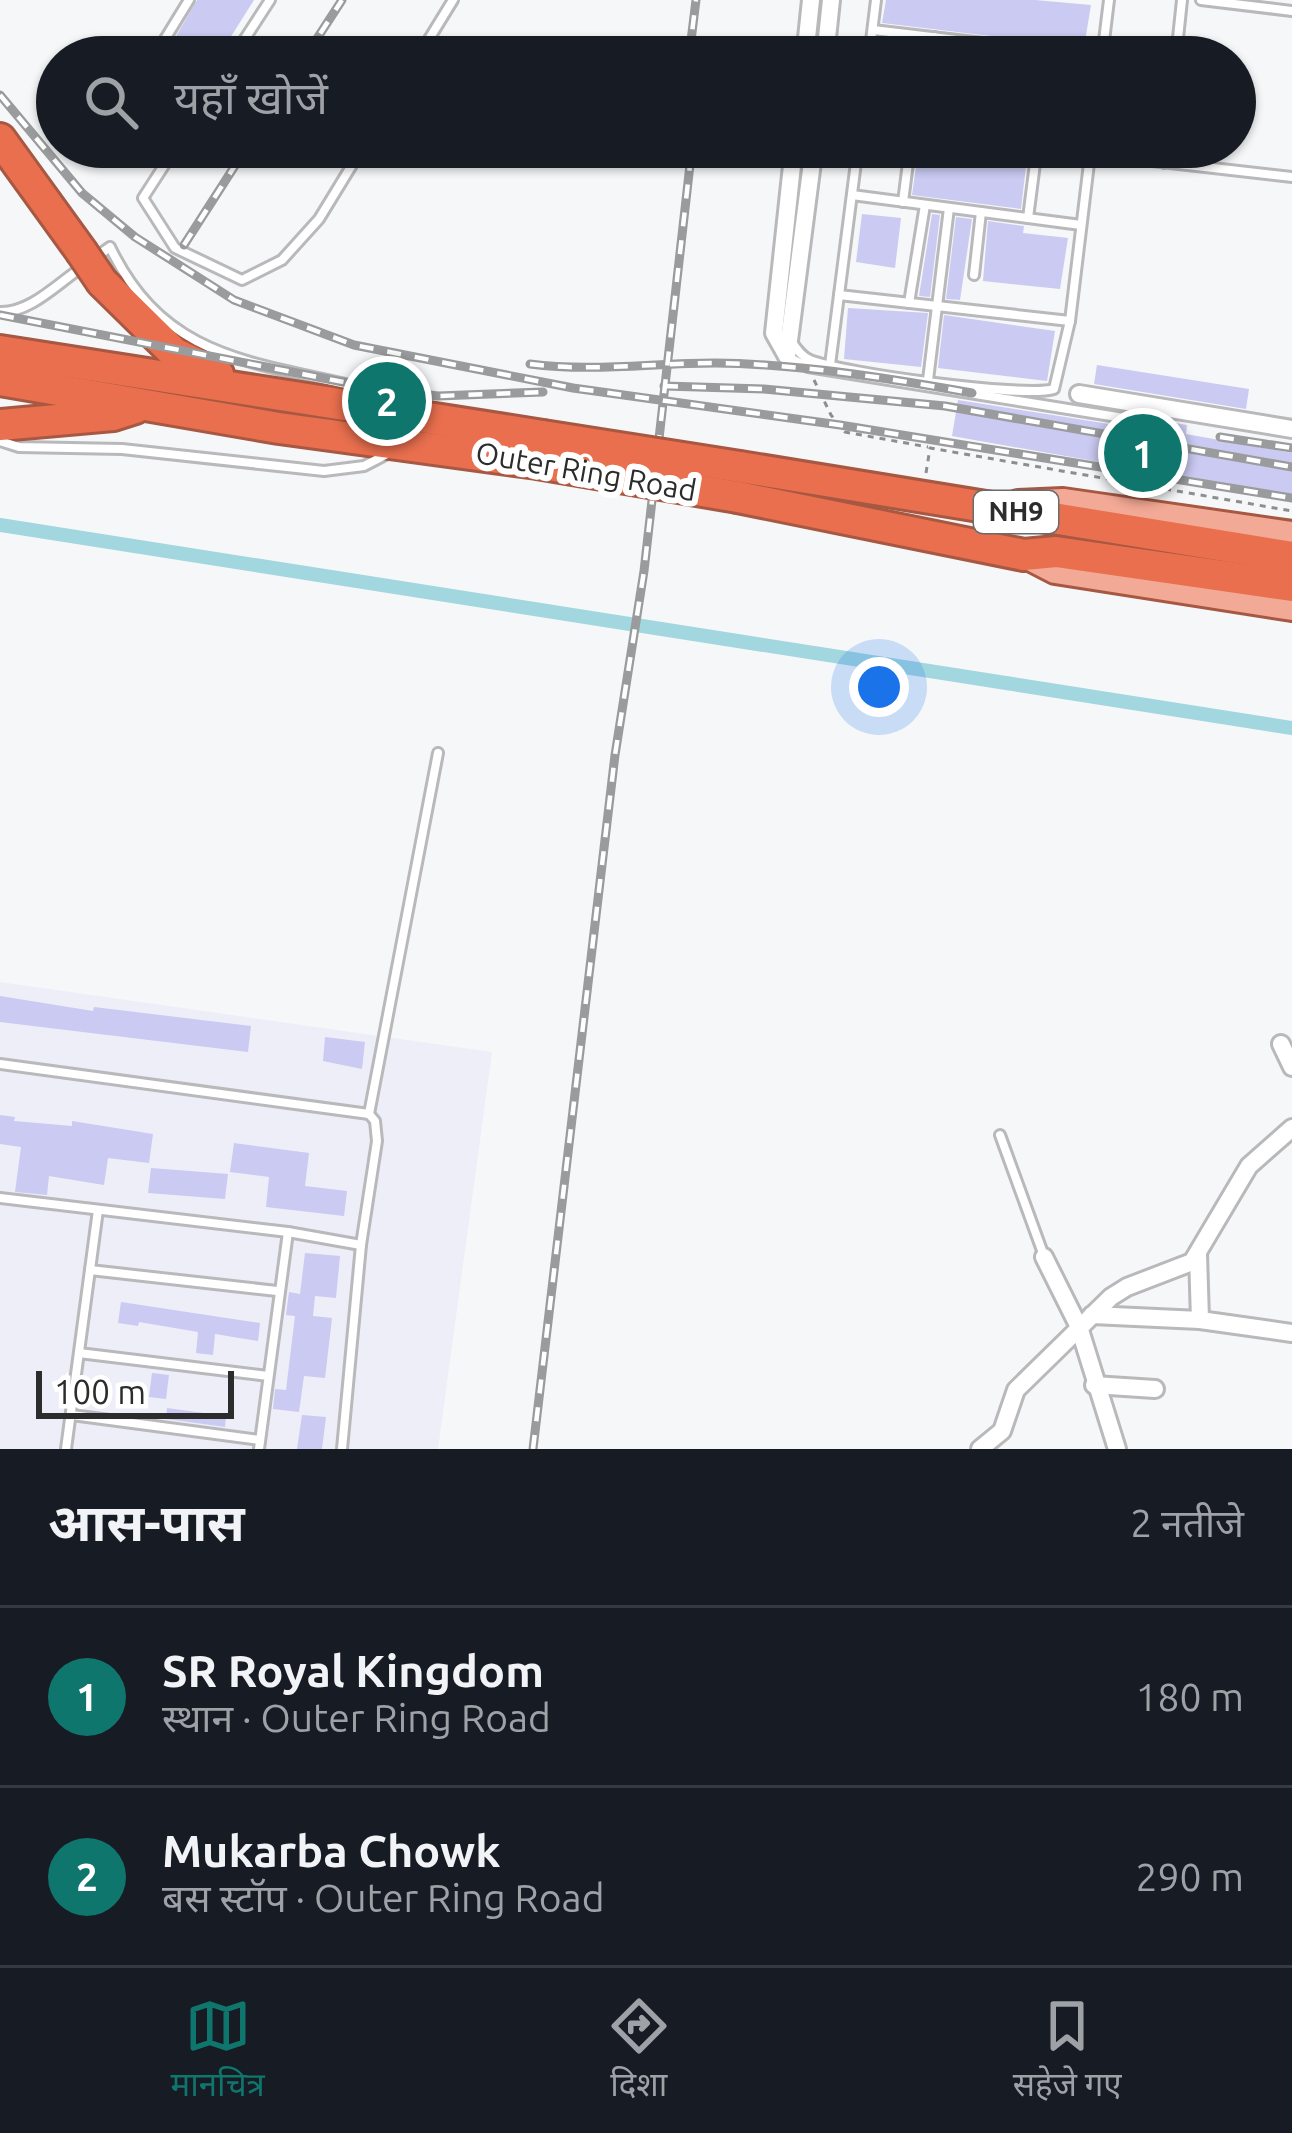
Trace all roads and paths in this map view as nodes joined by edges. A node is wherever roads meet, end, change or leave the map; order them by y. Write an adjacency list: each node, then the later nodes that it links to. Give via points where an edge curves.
1 (190, 0): 12 (lane)
2 (270, 0): 13 (lane)
3 (453, 0): 14 (lane)
4 (812, 0): 15 (street)
5 (831, 0): 16 (street)
6 (876, 0): 11 (lane)
7 (1109, 0): 19 (lane)
8 (1182, 0): 20 (lane)
9 (1201, 0): 10 (lane)
10 (1292, 11)
11 (872, 29): 17 (lane); 18 (lane)
12 (167, 36)
13 (247, 36)
14 (431, 36)
15 (808, 36)
16 (827, 36)
17 (871, 36)
18 (926, 36)
19 (1104, 36)
20 (1178, 36)
21 (0, 139): 52 (highway, bridge, via 102,282 174,353)
22 (162, 168): 23 (lane, via 143,198 175,248 242,280 282,260 320,219)
23 (350, 168)
24 (793, 168): 45 (street)
25 (811, 168): 45 (street)
26 (855, 168): 32 (lane)
27 (907, 168): 33 (lane)
28 (1032, 168): 37 (lane)
29 (1088, 168): 38 (lane)
30 (1210, 168): 31 (lane)
31 (1292, 177)
32 (852, 195): 33 (lane); 40 (lane)
33 (903, 202): 34 (lane)
34 (925, 205): 35 (lane); 41 (lane)
35 (949, 208): 36 (lane); 42 (lane)
36 (981, 212): 37 (lane); 39 (lane)
37 (1028, 218): 38 (lane)
38 (1082, 225): 44 (lane)
39 (974, 275)
40 (839, 295): 41 (lane); 47 (lane)
41 (909, 303): 42 (lane)
42 (938, 306): 44 (lane); 51 (lane)
43 (0, 312): 55 (lane, via 29,305 110,247 128,281 199,346 354,386)
44 (1070, 321): 51 (lane, via 1057,385 1048,392)
45 (784, 343): 47 (lane); 48 (lane)
46 (0, 351): 49 (highway)
47 (830, 365): 51 (lane)
48 (808, 367): 56 (lane); 61 (path, via 844,432)
49 (42, 372): 50 (highway); 52 (highway, Outer Ring Road); 54 (highway, Outer Ring Road)
50 (0, 380)
51 (928, 380)
52 (256, 392): 55 (highway, Outer Ring Road)
53 (1079, 394): 58 (street)
54 (146, 404): 57 (highway, via 113,415); 60 (highway, Outer Ring Road)
55 (353, 404): 62 (highway, Outer Ring Road)
56 (1142, 421)
57 (0, 425)
58 (1292, 429)
59 (0, 441): 60 (lane, via 324,471 364,466)
60 (407, 442): 62 (highway, Outer Ring Road)
61 (930, 448): 64 (path); 66 (path)
62 (540, 449): 63 (highway, Outer Ring Road, bridge)
63 (739, 482): 65 (highway, Outer Ring Road / NH9); 68 (highway, Outer Ring Road / NH9)
64 (925, 484)
65 (973, 505): 67 (main road, Outer Ring Road, via 1063,502); 69 (highway, Outer Ring Road / NH9)
66 (1292, 511)
67 (1292, 534)
68 (1024, 555): 70 (highway, Outer Ring Road, via 1056,552); 71 (main road, Outer Ring Road, via 1055,571)
69 (1292, 557)
70 (1292, 586)
71 (1292, 608)
72 (439, 753): 76 (lane)
73 (1281, 1044): 75 (street)
74 (0, 1064): 76 (lane)
75 (1292, 1067)
76 (369, 1114): 82 (lane, via 377,1131)
77 (1292, 1128): 83 (street, via 1250,1166)
78 (1000, 1135): 84 (lane)
79 (0, 1198): 80 (lane)
80 (98, 1210): 81 (lane); 85 (lane)
81 (288, 1232): 82 (lane); 86 (lane)
82 (361, 1245): 97 (lane)
83 (1198, 1255): 87 (street); 88 (street, via 1186,1267 1127,1287)
84 (1044, 1257): 88 (street)
85 (90, 1270): 86 (lane); 90 (lane)
86 (277, 1291): 91 (lane)
87 (1200, 1320): 88 (street); 89 (street)
88 (1086, 1321): 92 (street); 98 (street, via 1016,1390 1002,1431)
89 (1292, 1333)
90 (79, 1353): 91 (lane); 94 (lane)
91 (268, 1376): 95 (lane)
92 (1094, 1384): 93 (street); 99 (street)
93 (1155, 1388)
94 (71, 1415): 95 (lane); 96 (lane)
95 (260, 1445)
96 (66, 1449)
97 (342, 1449)
98 (980, 1449)
99 (1117, 1449)

